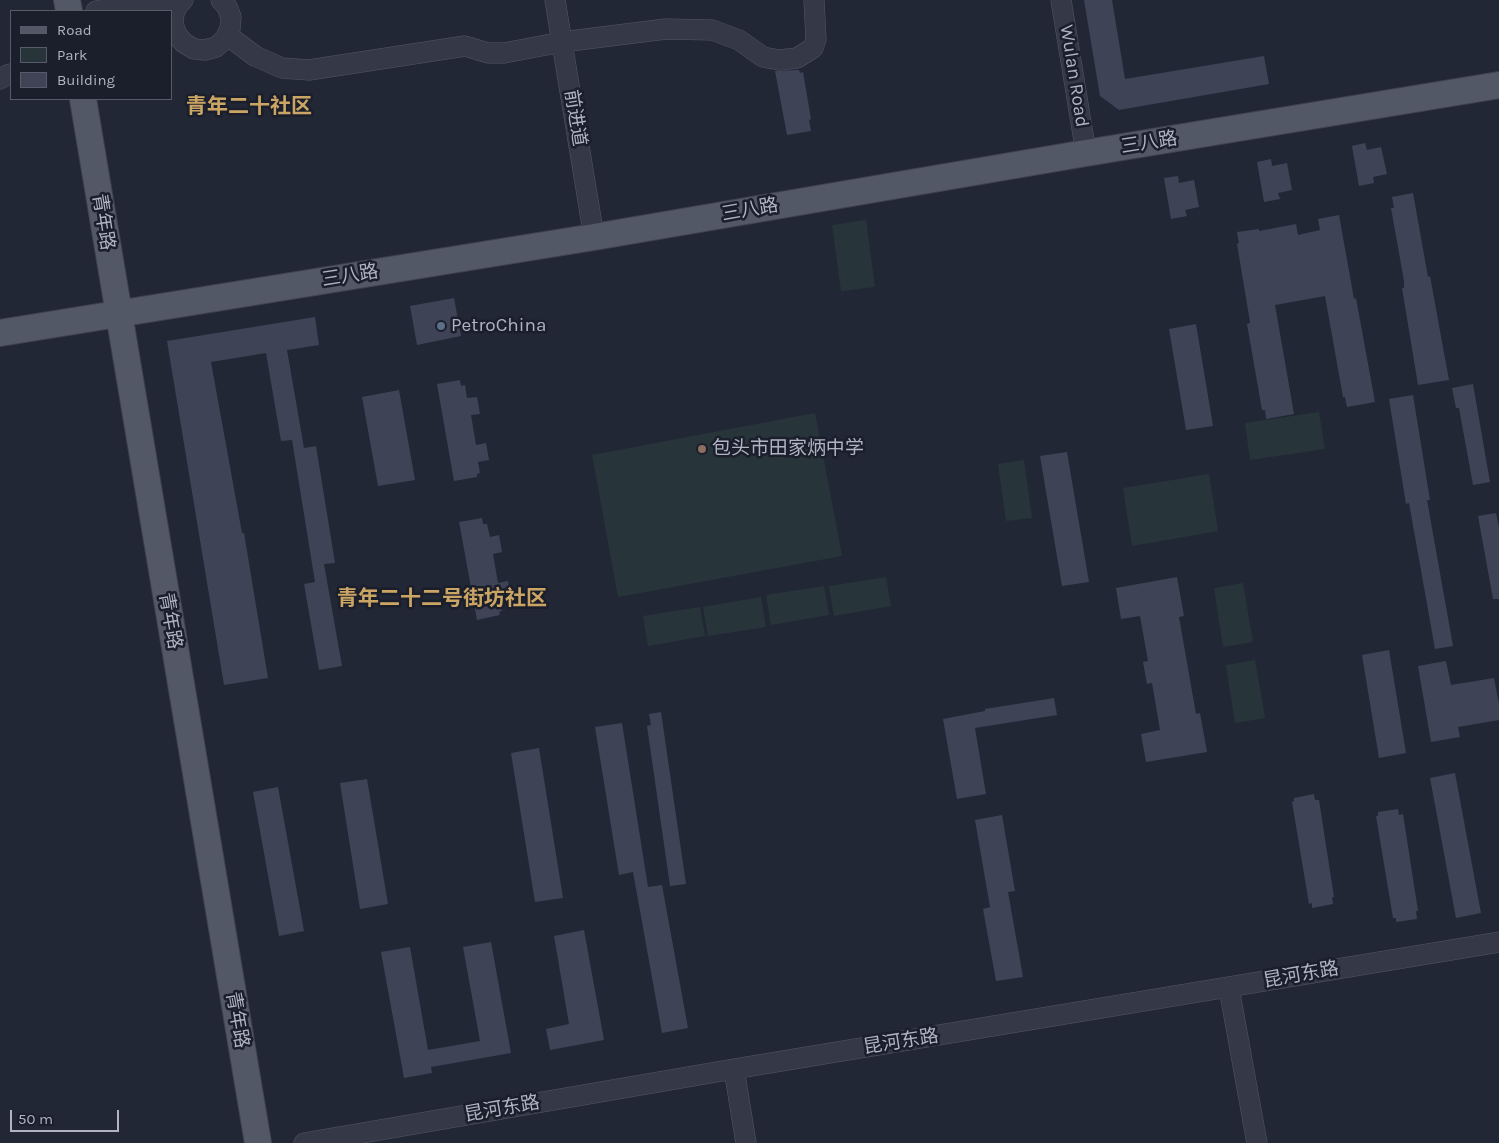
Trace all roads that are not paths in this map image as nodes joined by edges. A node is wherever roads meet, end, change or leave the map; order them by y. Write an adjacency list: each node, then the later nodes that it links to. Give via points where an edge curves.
1 (221, 0): 7 (street, via 231,18)
2 (555, 0): 8 (street, 前进道)
3 (814, 0): 8 (street, via 816,39 812,48 797,58 779,60 763,57 739,40 712,30 666,29)
4 (1061, 0): 11 (street, Wulan Road)
5 (179, 5): 6 (street, via 146,2); 7 (street, via 173,24 176,35 184,43 194,49 205,50 216,47)
6 (102, 10)
7 (227, 35): 8 (street, via 255,56 282,68 309,70 465,46 488,53 504,53)
8 (562, 42): 12 (street, 前进道)
9 (1499, 85): 11 (main road, 三八路)
10 (83, 100): 13 (main road, 青年路)
11 (1086, 153): 12 (main road, 三八路)
12 (594, 237): 13 (main road, 三八路)
13 (118, 313): 14 (main road, 三八路); 18 (main road, 青年路)
14 (0, 333)
15 (1499, 942): 16 (street, 昆河东路)
16 (1229, 988): 17 (street, 昆河东路); 21 (street)
17 (734, 1069): 19 (street, 昆河东路); 20 (street)
18 (258, 1143)
19 (304, 1143)
20 (746, 1143)
21 (1257, 1143)

